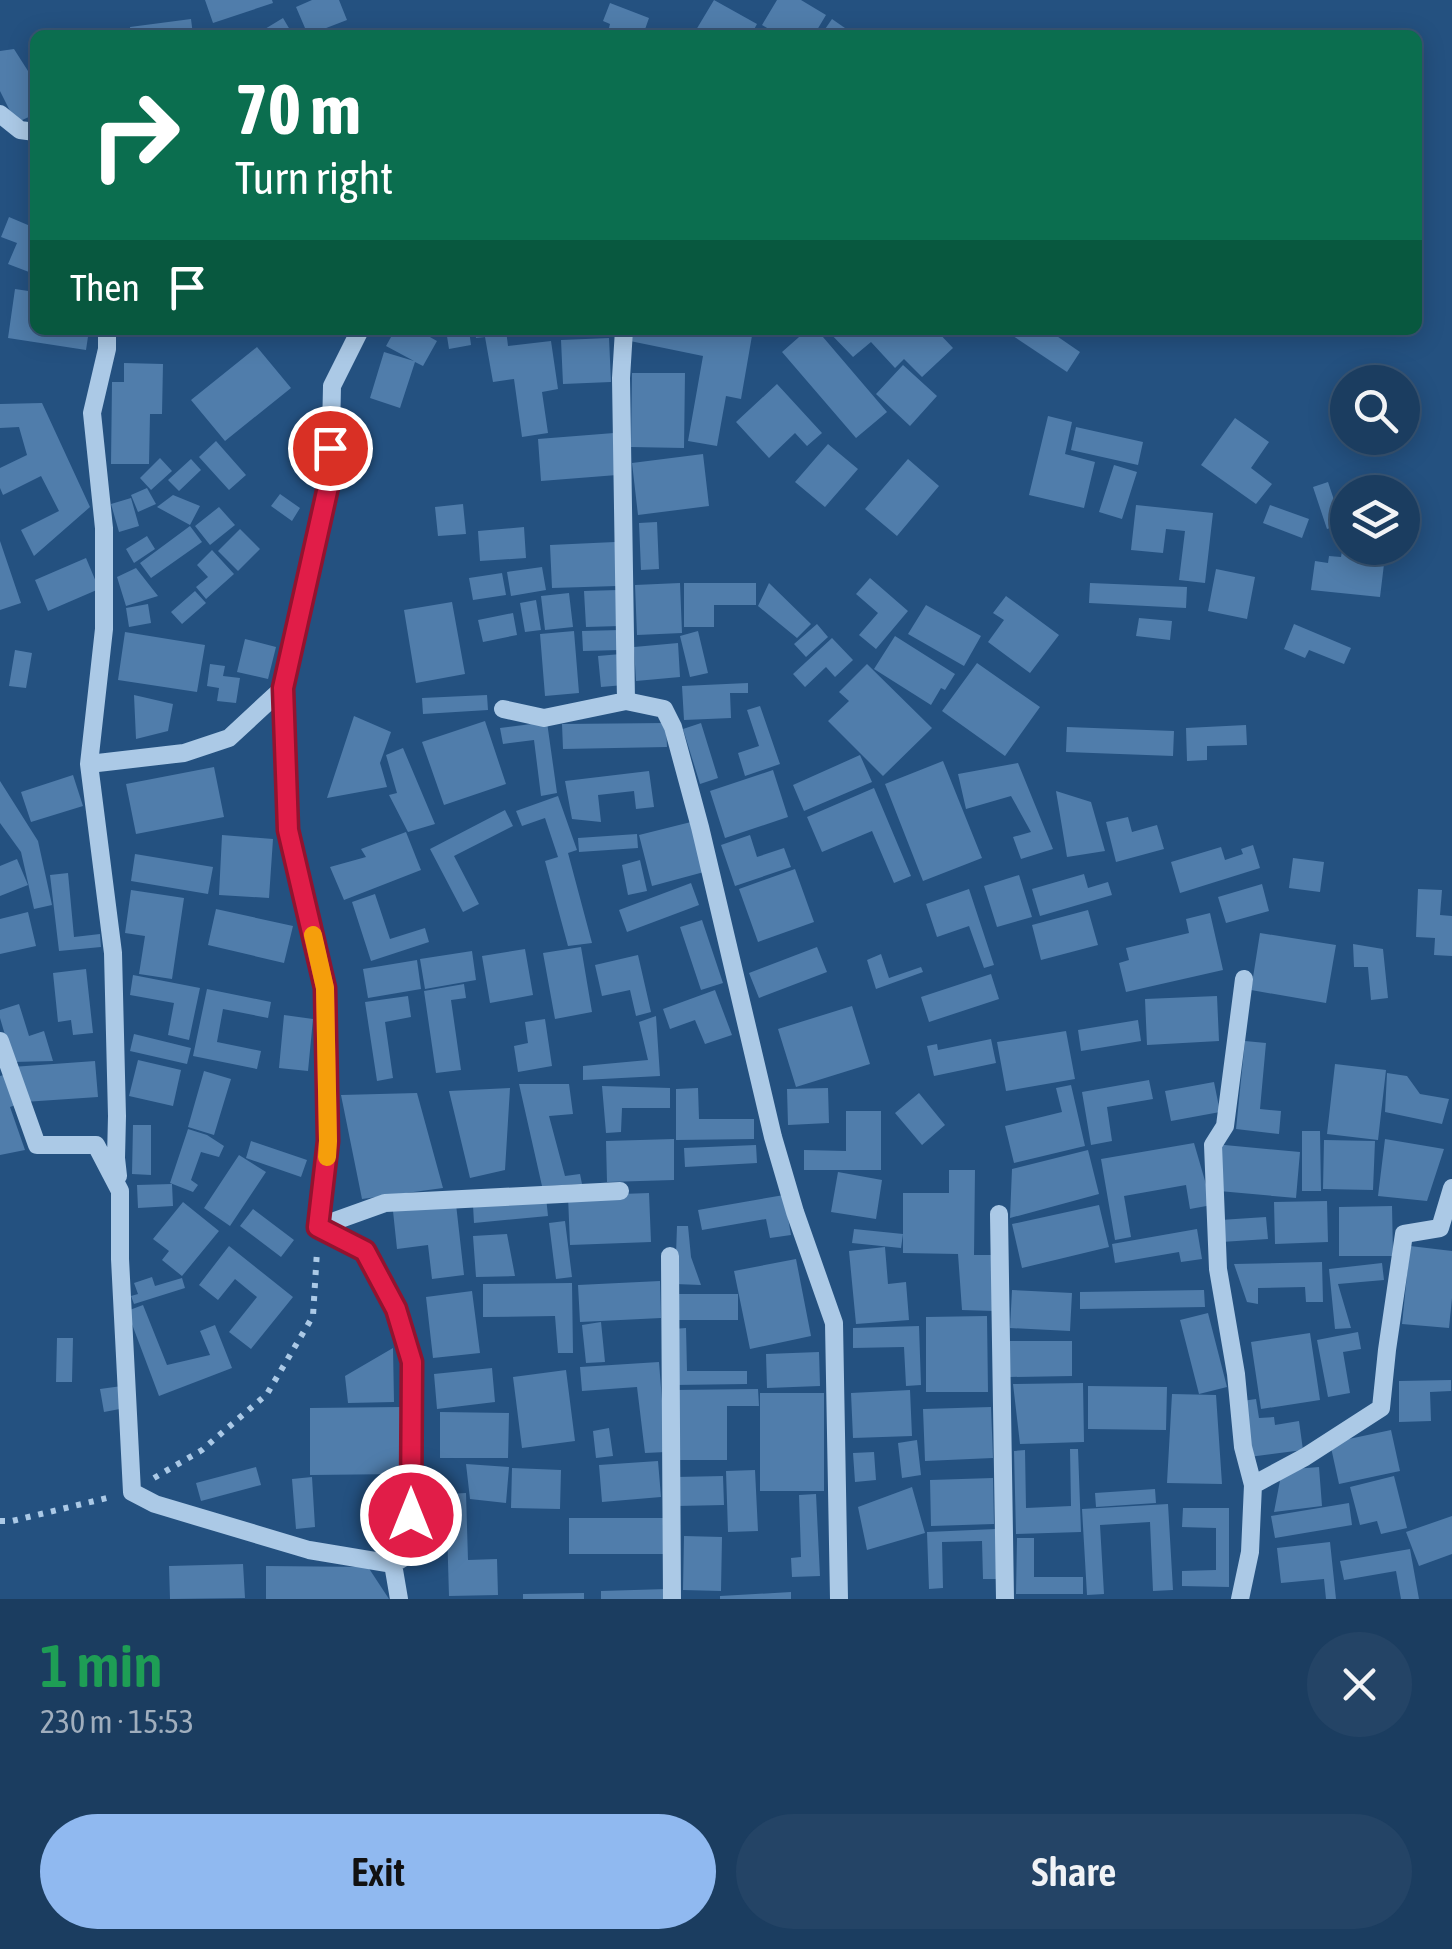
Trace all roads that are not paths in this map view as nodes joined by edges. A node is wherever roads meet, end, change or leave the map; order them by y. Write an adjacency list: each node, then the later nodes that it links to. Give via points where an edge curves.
1 (0, 114): 2 (street)
2 (30, 131)
3 (107, 335): 9 (street, via 92,413 104,528 104,629)
4 (358, 335): 6 (street, via 332,386 330,478)
5 (624, 335): 7 (street)
6 (283, 688): 9 (street, via 229,738 184,753); 16 (street, via 288,830 325,988 328,1141)
7 (626, 701): 8 (street, via 544,718); 22 (street, via 664,709 673,727 773,1137 834,1323)
8 (504, 709)
9 (89, 764): 13 (street, via 112,953)
10 (1244, 978): 18 (street, via 1224,1126 1213,1145 1218,1270)
11 (0, 1041): 13 (street, via 37,1145 96,1145)
12 (1452, 1188): 18 (street, via 1440,1228 1404,1234 1381,1408)
13 (120, 1191): 19 (street, via 132,1492 309,1550)
14 (620, 1191): 16 (street, via 384,1203)
15 (999, 1214): 23 (street)
16 (318, 1227): 19 (street, via 365,1251 396,1309 412,1362 410,1553)
17 (670, 1256): 21 (street)
18 (1253, 1484): 24 (street)
19 (392, 1564): 20 (street)
20 (398, 1599)
21 (672, 1599)
22 (839, 1599)
23 (1005, 1599)
24 (1240, 1599)

